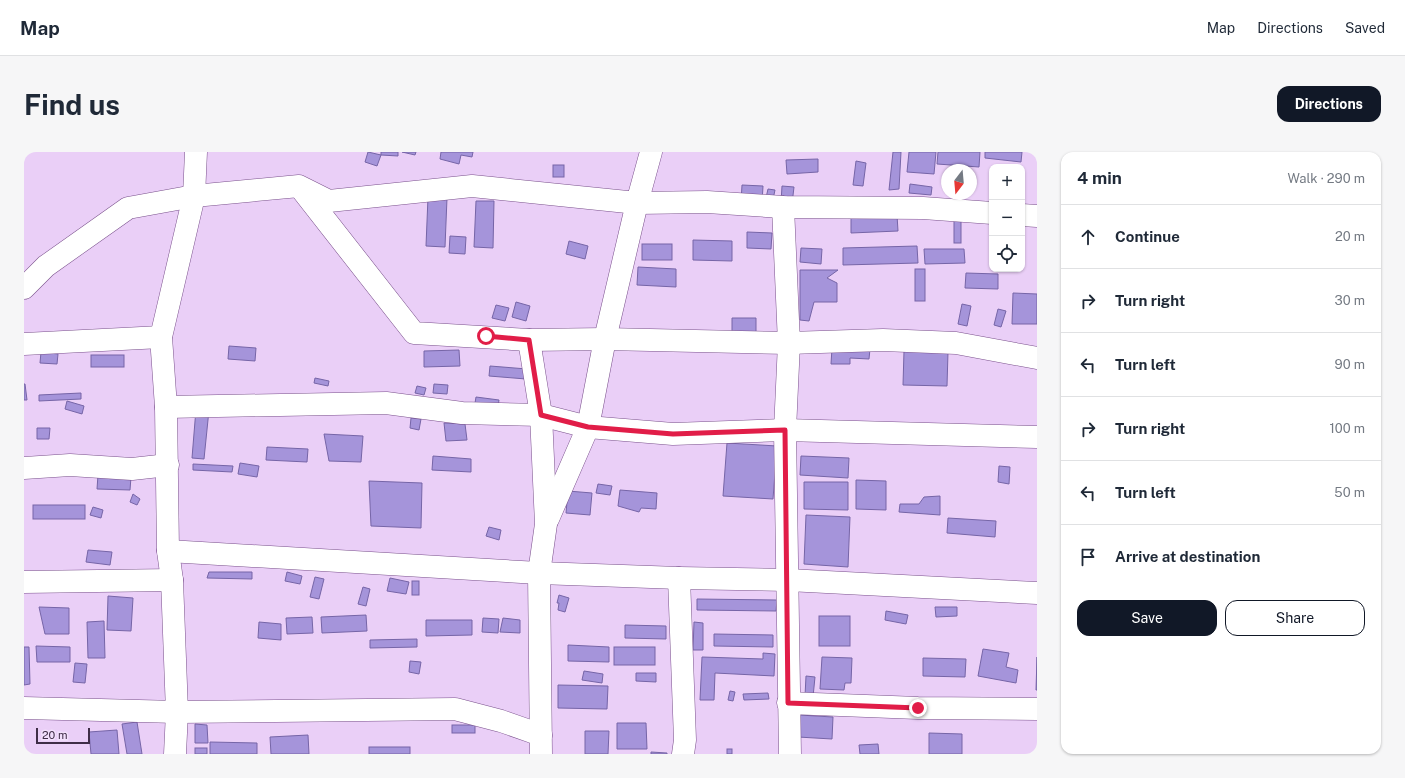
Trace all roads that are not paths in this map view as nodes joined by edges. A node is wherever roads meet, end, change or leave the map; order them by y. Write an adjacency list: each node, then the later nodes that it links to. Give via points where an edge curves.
1 (196, 152): 4 (street)
2 (651, 152): 5 (street)
3 (299, 186): 4 (street); 5 (street, via 329,201 472,186); 13 (street, via 414,333)
4 (194, 196): 10 (street, via 128,208 46,266); 11 (street)
5 (637, 203): 6 (street, via 707,202); 12 (street)
6 (783, 207): 7 (street, via 923,208); 14 (street)
7 (989, 213)
8 (1025, 215): 9 (street)
9 (1037, 216)
10 (24, 288)
11 (160, 337): 15 (street); 17 (street)
12 (605, 339): 13 (street); 14 (street); 19 (street)
13 (529, 340): 18 (street)
14 (789, 342): 16 (street, via 883,340 956,343); 20 (street)
15 (24, 344)
16 (1037, 358)
17 (166, 407): 18 (street, via 386,403 462,413); 22 (street)
18 (541, 415): 19 (street); 24 (street)
19 (588, 427): 20 (street, via 673,434); 24 (street)
20 (785, 430): 21 (street); 29 (street)
21 (1037, 437)
22 (168, 465): 23 (street, via 132,469 70,465); 25 (street)
23 (24, 468)
24 (546, 524): 26 (street)
25 (168, 550): 26 (street); 28 (street)
26 (539, 573): 27 (street); 36 (street)
27 (679, 578): 29 (street); 38 (street, via 685,740)
28 (172, 580): 30 (street); 35 (street)
29 (788, 580): 31 (street); 32 (street)
30 (24, 582)
31 (1037, 593)
32 (788, 703): 34 (street); 39 (street)
33 (24, 708): 35 (street)
34 (1037, 709)
35 (177, 712): 36 (street, via 455,709 500,721); 37 (street)
36 (541, 744)
37 (175, 754)
38 (683, 754)
39 (790, 754)

